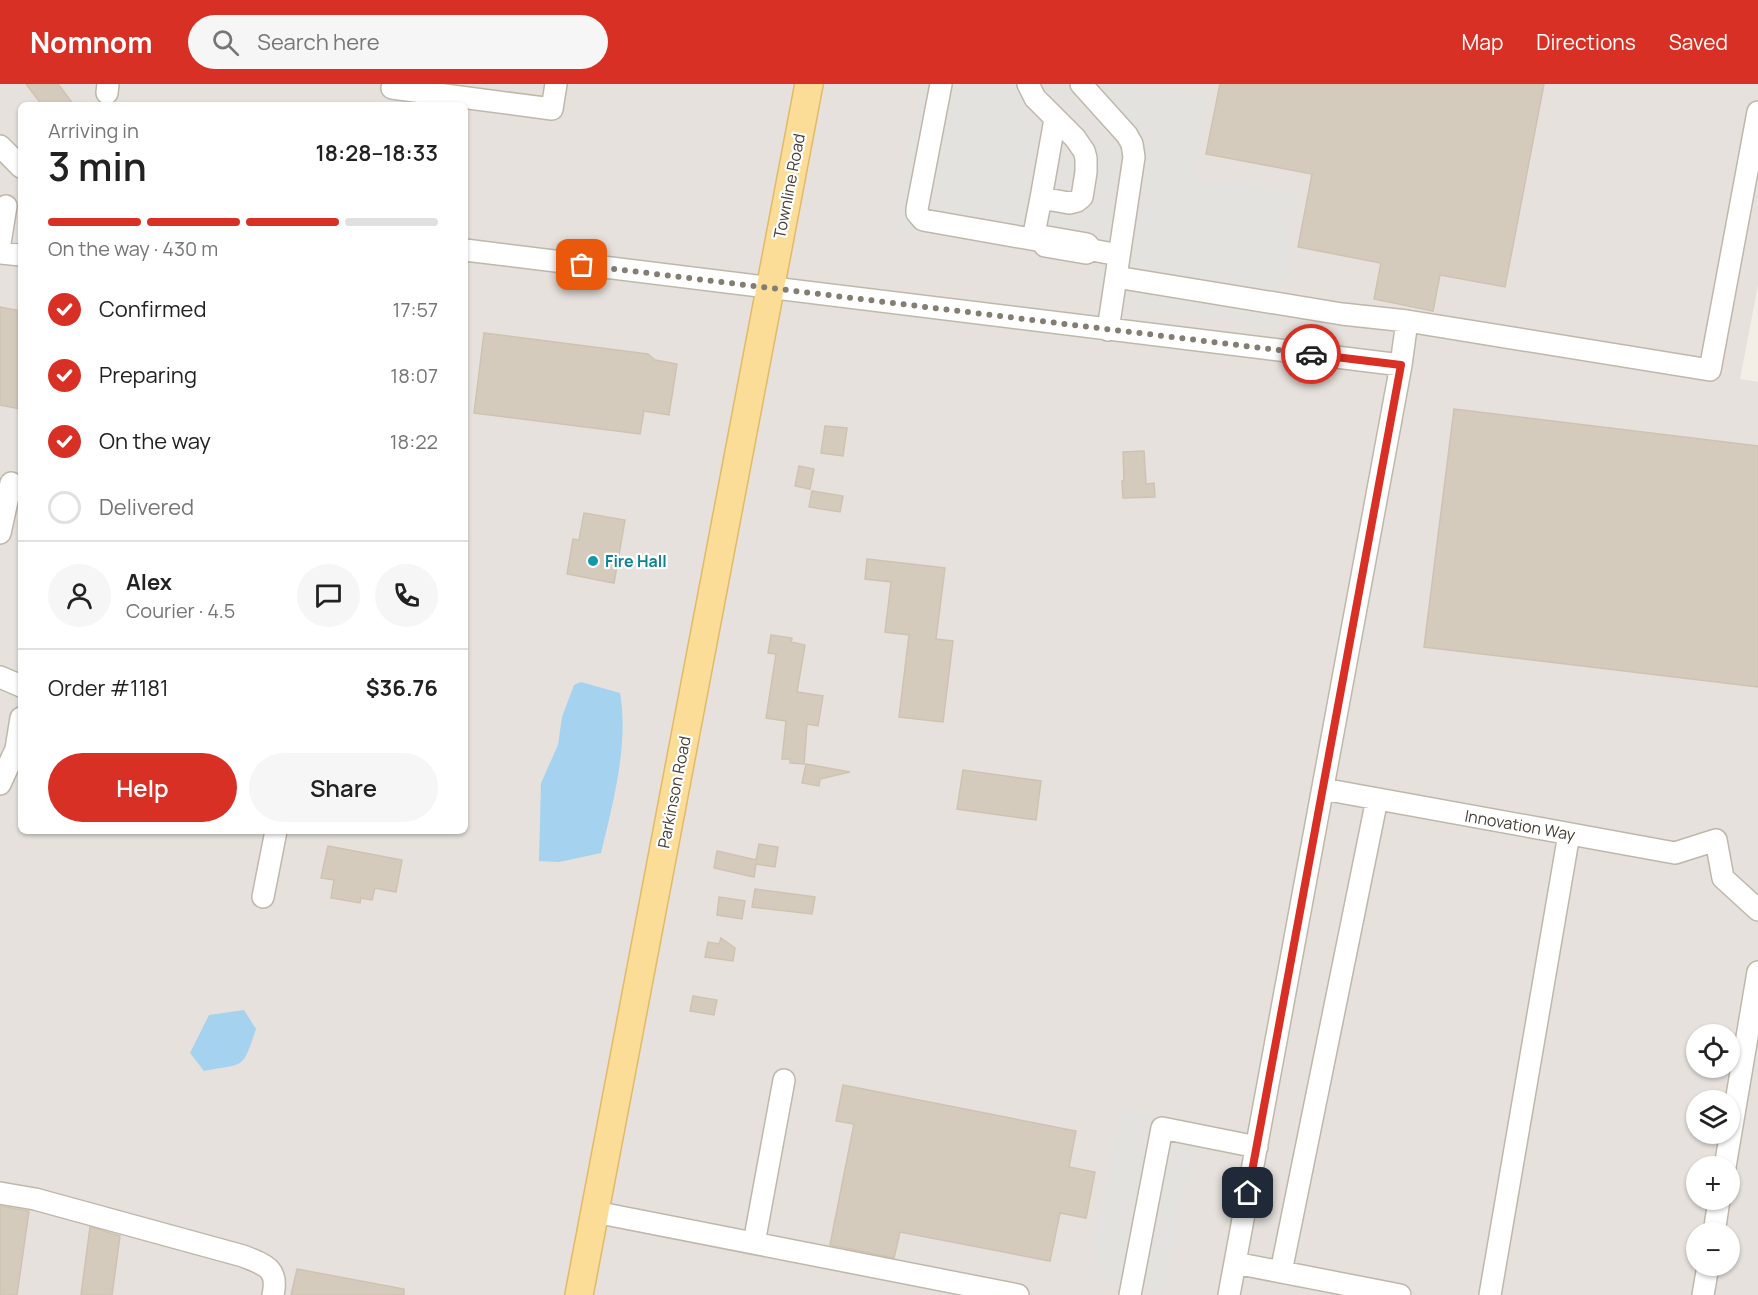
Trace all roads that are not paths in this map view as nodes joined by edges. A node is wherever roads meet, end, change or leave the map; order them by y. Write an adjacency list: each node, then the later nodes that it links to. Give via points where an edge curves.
1 (556, 84): 6 (street, via 552,109)
2 (809, 84): 20 (main road, Townline Road)
3 (941, 84): 13 (street, via 917,213 923,220)
4 (1028, 84): 8 (street, via 1035,98)
5 (1082, 84): 18 (street, via 1132,144 1134,157)
6 (391, 92)
7 (1758, 112): 21 (street, via 1710,370)
8 (1055, 119): 11 (street); 11 (street, via 1084,151 1082,197 1069,203)
9 (0, 146): 10 (street)
10 (18, 164)
11 (1041, 198): 13 (street)
12 (6, 206): 14 (street)
13 (1038, 240): 18 (street, via 1047,237 1087,244 1092,250)
14 (0, 243)
15 (468, 250): 20 (street)
16 (0, 253): 17 (street)
17 (18, 255)
18 (1119, 255): 19 (street)
19 (1116, 277): 21 (street); 22 (street)
20 (770, 289): 22 (street); 41 (main road, Parkinson Road)
21 (1407, 321): 23 (street)
22 (1108, 330): 23 (street)
23 (1401, 365): 30 (street)
24 (11, 483): 25 (street)
25 (0, 533)
26 (0, 677): 27 (street)
27 (18, 685)
28 (18, 737): 29 (street)
29 (0, 783)
30 (1323, 789): 31 (street, Innovation Way); 38 (street)
31 (1377, 799): 33 (street, Innovation Way); 44 (street)
32 (275, 834): 34 (street)
33 (1569, 834): 35 (street, Innovation Way, via 1675,853 1716,840 1723,878); 52 (street)
34 (263, 897)
35 (1758, 910)
36 (1758, 972): 39 (street)
37 (784, 1080): 42 (street)
38 (1257, 1147): 43 (street); 49 (street, via 1162,1128)
39 (1727, 1156)
40 (0, 1193): 46 (street, via 243,1256 271,1270 275,1276)
41 (595, 1212): 42 (street); 47 (main road, Parkinson Road)
42 (753, 1243): 48 (street)
43 (1235, 1263): 44 (street); 50 (street)
44 (1281, 1272): 51 (street)
45 (1706, 1276): 53 (street)
46 (273, 1295)
47 (579, 1295)
48 (1018, 1295)
49 (1130, 1295)
50 (1229, 1295)
51 (1400, 1295)
52 (1490, 1295)
53 (1703, 1295)

